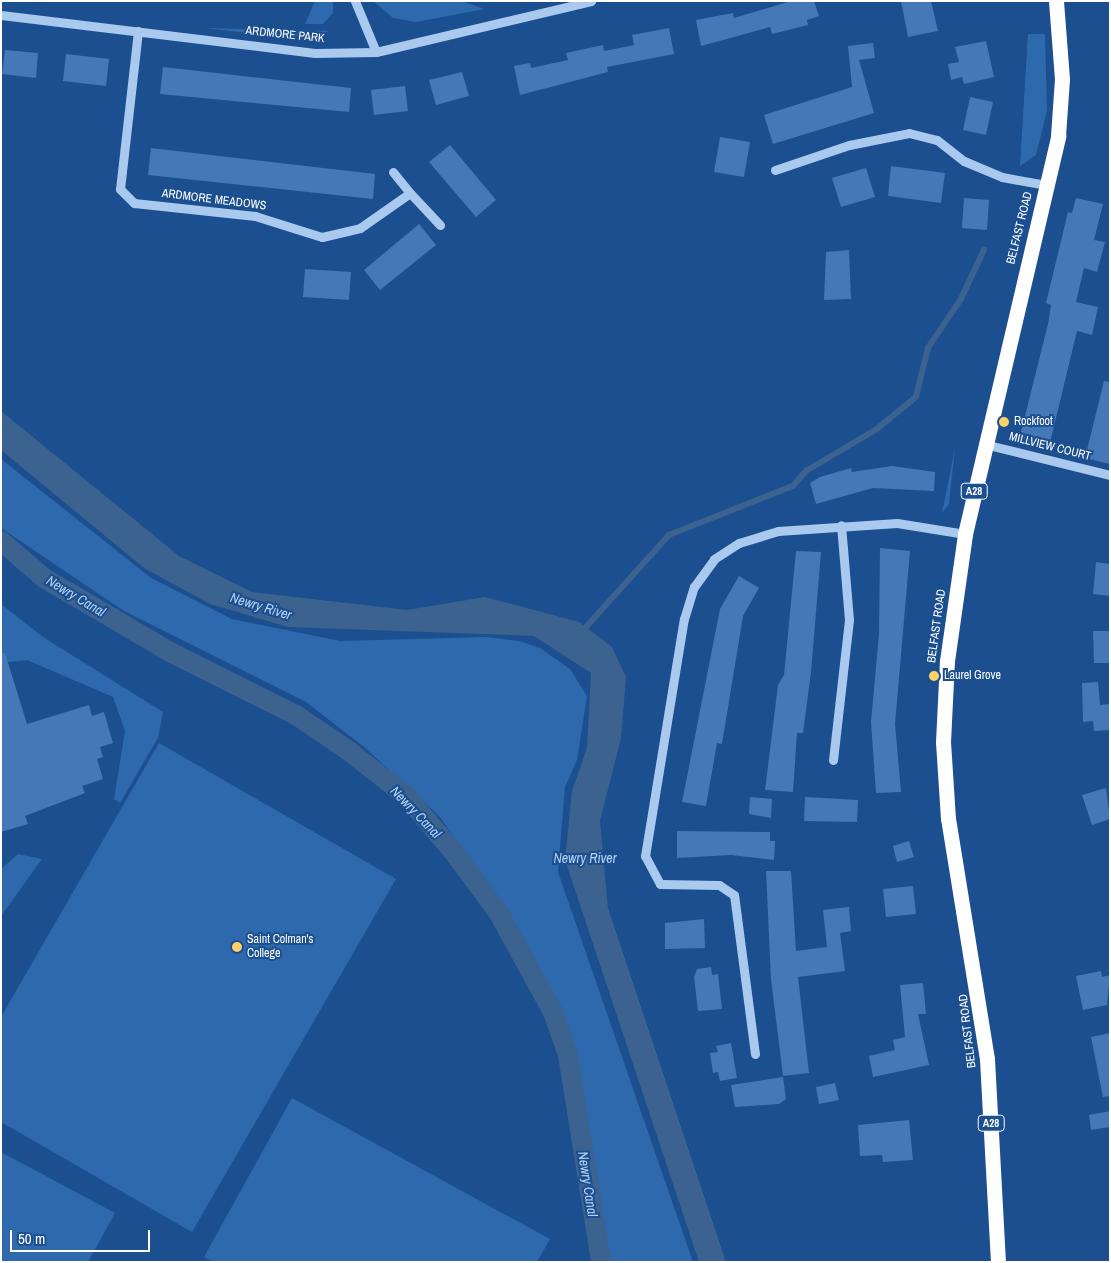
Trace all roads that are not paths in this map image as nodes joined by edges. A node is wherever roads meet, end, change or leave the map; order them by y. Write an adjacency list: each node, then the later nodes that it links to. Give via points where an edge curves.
1 (355, 1): 6 (street)
2 (591, 1): 6 (street, ARDMORE PARK)
3 (1056, 1): 9 (highway, BELFAST ROAD / A28, via 1062,79 1058,136)
4 (1, 15): 5 (street, ARDMORE PARK)
5 (138, 31): 6 (street, ARDMORE PARK, via 314,53); 10 (street, ARDMORE MEADOWS, via 120,189 134,203 255,216 322,237 360,228)
6 (376, 52)
7 (775, 170): 9 (street, via 848,145 909,133 937,140 964,161 1002,178)
8 (393, 172): 10 (street)
9 (1046, 185): 12 (highway, BELFAST ROAD / A28)
10 (410, 193): 11 (street)
11 (440, 225)
12 (984, 444): 13 (street, MILLVIEW COURT); 15 (highway, BELFAST ROAD / A28)
13 (1110, 475)
14 (841, 525): 15 (street, via 896,523); 16 (street, via 849,620); 17 (street, via 778,531 739,543 714,559 694,587 684,619 651,805 645,856 660,884 719,885 734,895)
15 (965, 534): 18 (highway, BELFAST ROAD / A28, via 946,661 944,779 986,1052)
16 (833, 760)
17 (755, 1054)
18 (998, 1262)

